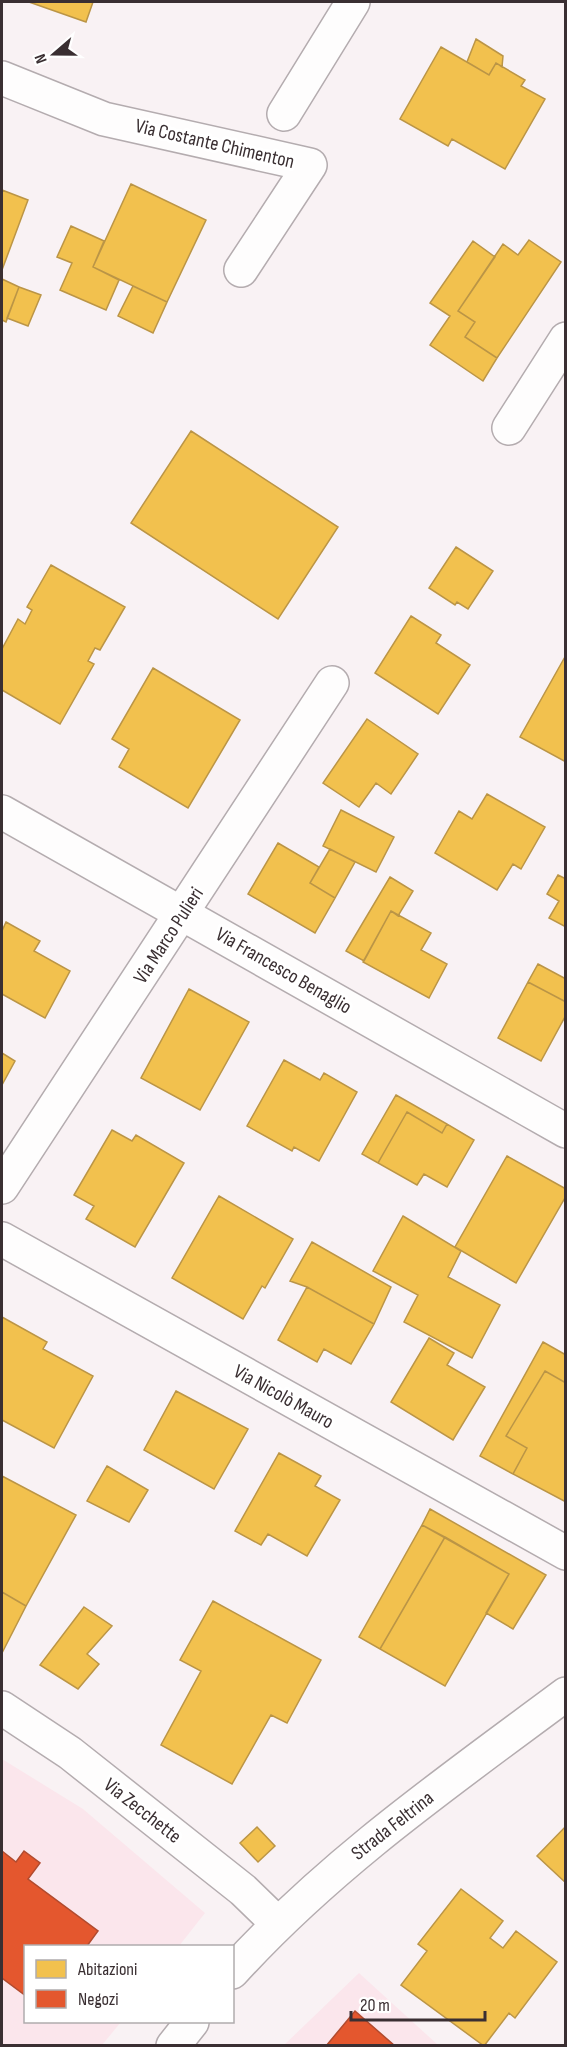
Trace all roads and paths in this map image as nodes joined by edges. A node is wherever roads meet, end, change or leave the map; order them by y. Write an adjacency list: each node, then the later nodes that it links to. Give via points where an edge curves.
1 (353, 2): 3 (street)
2 (2, 78): 4 (street, Via Costante Chimenton, via 104,119 310,165)
3 (284, 114)
4 (241, 270)
5 (566, 339): 6 (street)
6 (509, 429)
7 (332, 683): 9 (street, Via Marco Pulieri)
8 (2, 812): 9 (street, Via Francesco Benaglio)
9 (183, 912): 10 (street, Via Francesco Benaglio); 11 (street, Via Marco Pulieri)
10 (566, 1131)
11 (2, 1187)
12 (2, 1239): 13 (street, Via Nicolò Mauro)
13 (566, 1553)
14 (566, 1694): 16 (street, Strada Feltrina, via 363,1848)
15 (2, 1708): 16 (street, Via Zecchette, via 70,1753 243,1890)
16 (277, 1923): 17 (street, Strada Feltrina)
17 (234, 1970)
18 (191, 2023): 19 (street)
19 (173, 2046)

